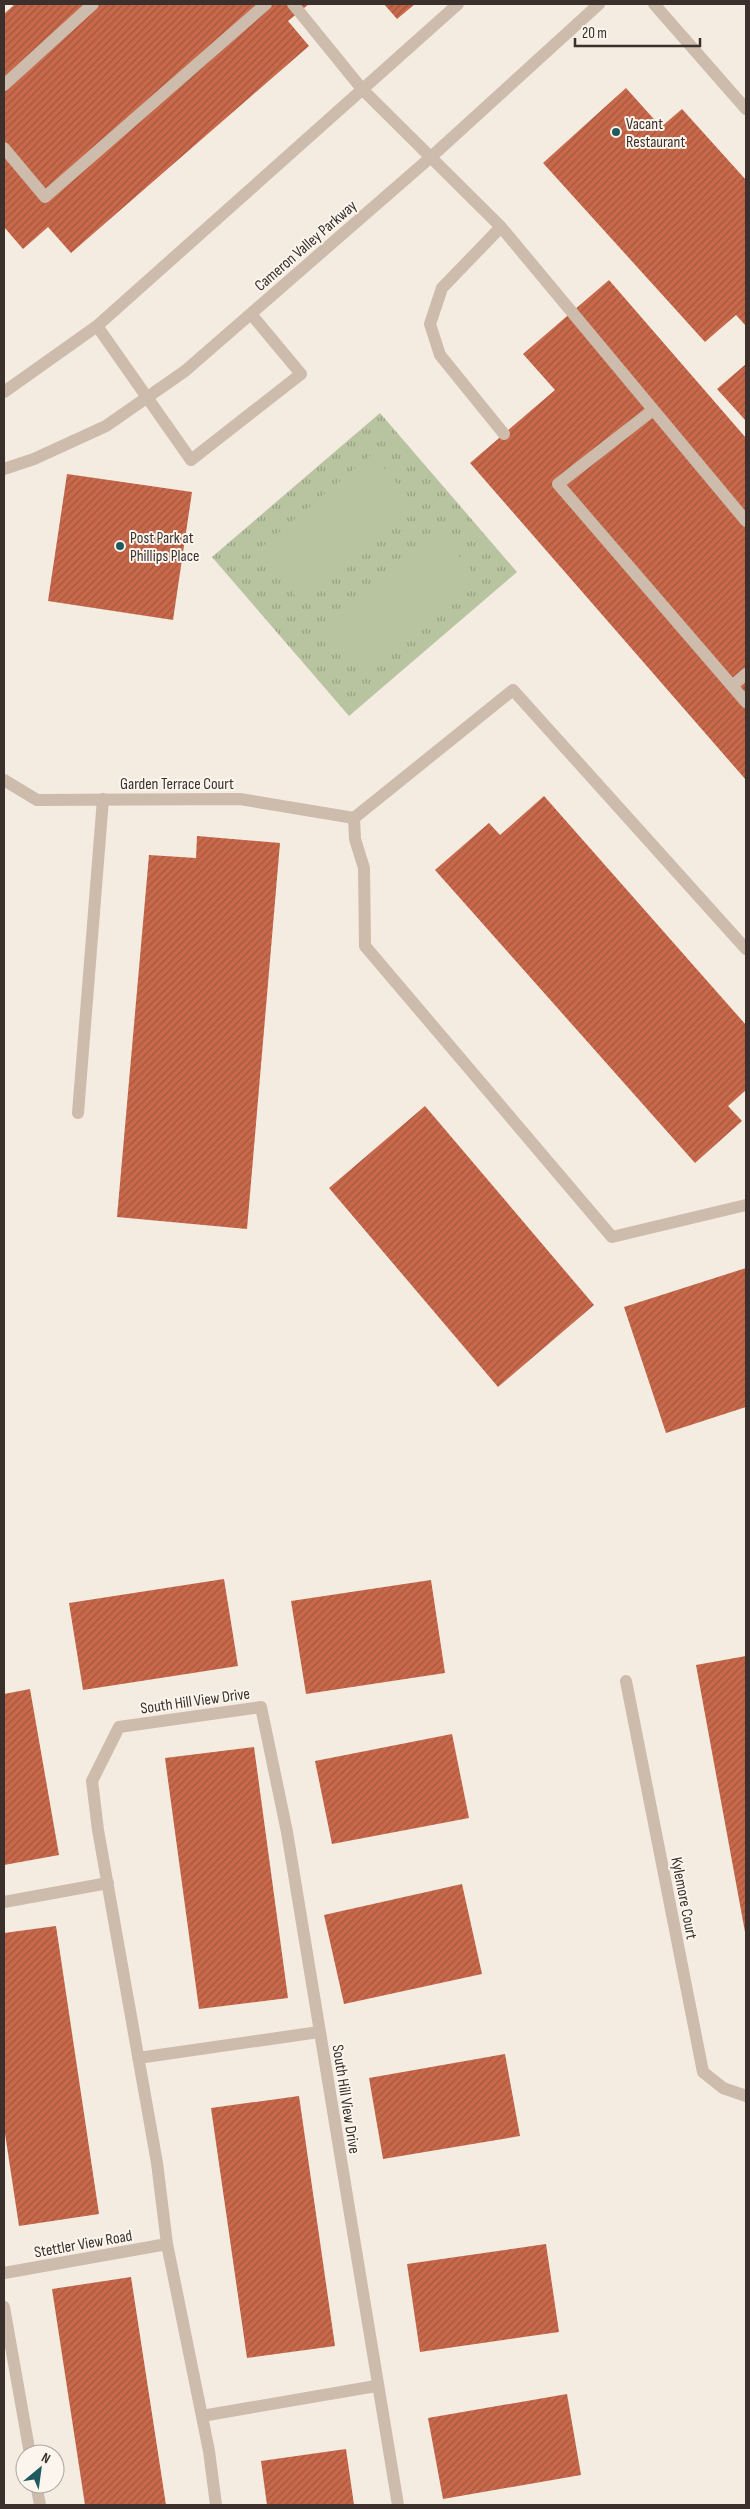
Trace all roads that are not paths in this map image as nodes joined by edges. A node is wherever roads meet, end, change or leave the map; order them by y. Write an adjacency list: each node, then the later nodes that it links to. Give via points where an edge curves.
1 (93, 4): 7 (street)
2 (266, 4): 10 (street, via 45,197)
3 (293, 4): 8 (street)
4 (458, 4): 8 (street)
5 (599, 4): 11 (street, Cameron Valley Parkway)
6 (654, 4): 9 (street)
7 (4, 84)
8 (362, 89): 11 (street); 14 (street)
9 (746, 109)
10 (4, 148)
11 (431, 157): 12 (street); 13 (street, Cameron Valley Parkway)
12 (501, 227): 17 (street); 18 (street, via 442,288 430,324 440,355)
13 (251, 314): 16 (street, Cameron Valley Parkway, via 185,371); 16 (street, via 301,374 192,460)
14 (96, 326): 15 (street); 16 (street)
15 (4, 392)
16 (147, 398): 19 (street, Cameron Valley Parkway, via 106,426)
17 (653, 410): 20 (street); 22 (street, via 558,484)
18 (504, 434)
19 (4, 469)
20 (746, 521)
21 (746, 674): 22 (street)
22 (732, 686): 23 (street)
23 (746, 702)
24 (4, 780): 25 (street, Garden Terrace Court, via 37,800)
25 (103, 799): 26 (street, Garden Terrace Court, via 240,799); 28 (street)
26 (354, 818): 27 (street, via 514,690); 29 (street, via 355,839 364,868 365,946 612,1237)
27 (746, 949)
28 (78, 1113)
29 (746, 1204)
30 (626, 1681): 35 (street, Kylemore Court, via 703,2072 722,2088)
31 (108, 1883): 32 (street); 33 (street, South Hill View Drive, via 92,1781 120,1727 260,1707 287,1832); 34 (street, South Hill View Drive)
32 (4, 1902)
33 (319, 2032): 34 (street); 39 (street, South Hill View Drive)
34 (138, 2058): 36 (street, South Hill View Drive)
35 (746, 2096)
36 (168, 2244): 37 (street, Stettler View Road); 40 (street, South Hill View Drive)
37 (4, 2273)
38 (4, 2307): 41 (street)
39 (376, 2386): 40 (street); 43 (street, South Hill View Drive)
40 (202, 2416): 42 (street, South Hill View Drive)
41 (28, 2444)
42 (216, 2505)
43 (398, 2505)

